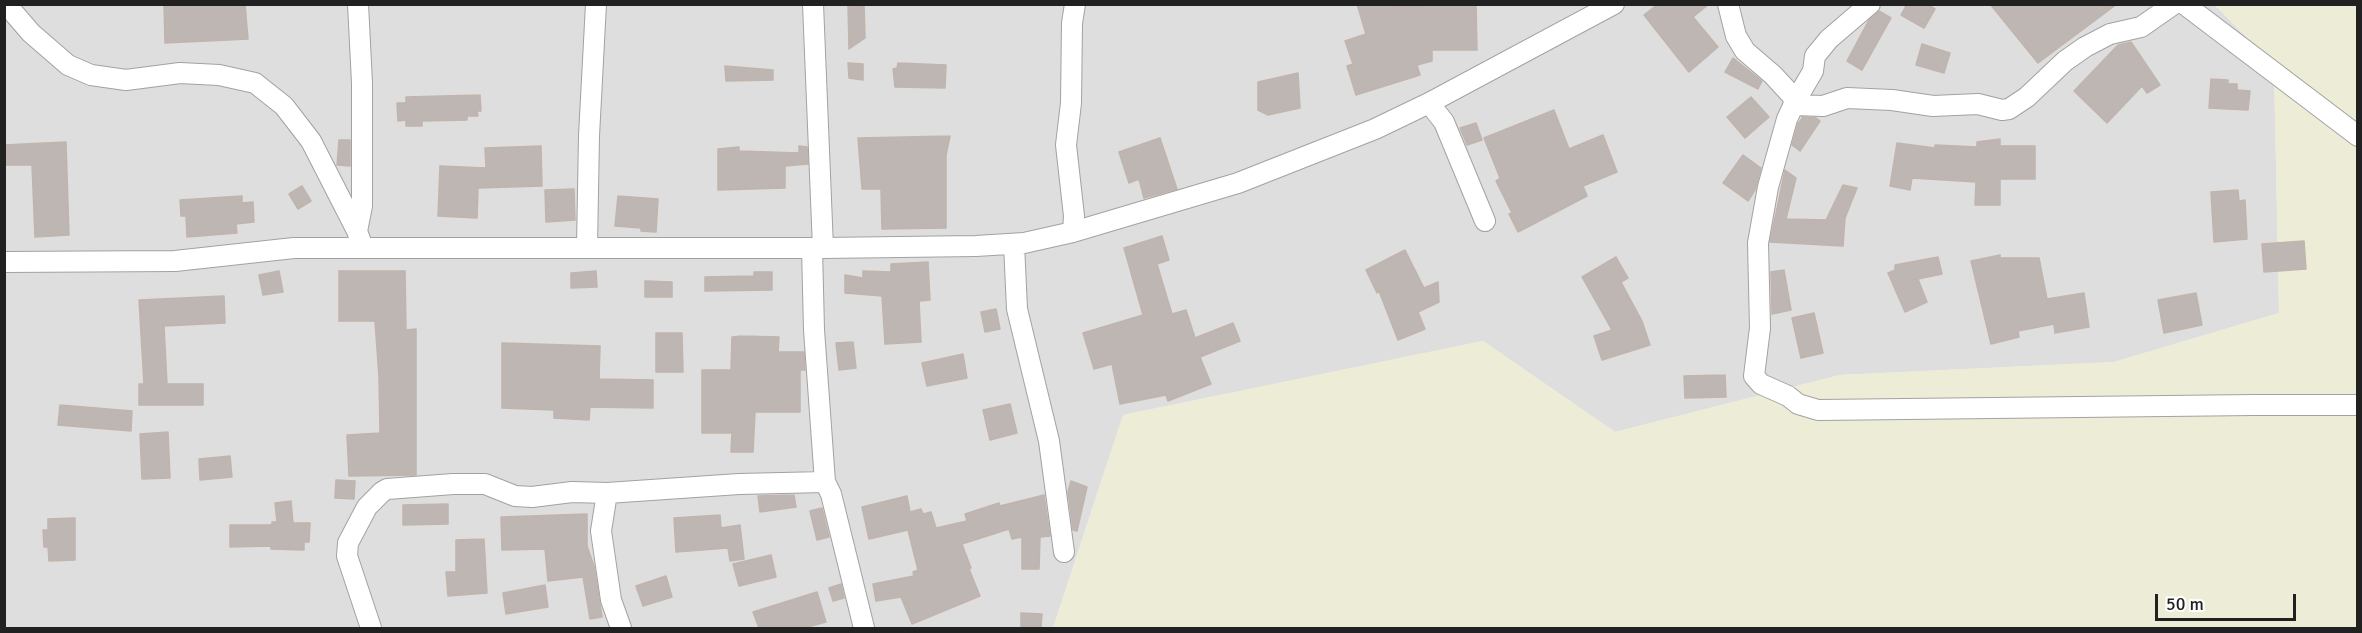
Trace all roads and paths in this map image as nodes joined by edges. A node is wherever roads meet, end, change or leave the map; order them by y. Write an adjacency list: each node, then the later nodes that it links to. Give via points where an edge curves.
1 (6, 4): 16 (street, via 31,33 68,65 91,75 126,80 180,73 219,75 255,83 284,106 311,141)
2 (358, 4): 16 (street)
3 (596, 4): 18 (street, via 588,136)
4 (813, 4): 19 (street)
5 (1075, 4): 15 (street, via 1066,145)
6 (1614, 4): 12 (street)
7 (1728, 4): 11 (street, via 1736,36 1745,51 1773,75)
8 (1870, 4): 11 (street, via 1815,56 1813,70)
9 (2174, 4): 11 (street, via 2141,27 2110,34 2085,47 2009,109 1847,98 1823,106)
10 (2184, 4): 13 (street)
11 (1794, 102): 21 (street, via 1768,187 1758,243 1760,328 1754,376 1798,404 1818,410)
12 (1428, 104): 14 (street, via 1444,122); 15 (street, via 1238,183)
13 (2358, 136)
14 (1485, 221)
15 (1073, 232): 17 (street)
16 (360, 239): 18 (street); 20 (street, via 175,261)
17 (1014, 244): 19 (street); 24 (street, via 1017,309 1049,441)
18 (587, 247): 19 (street)
19 (817, 248): 22 (street, via 813,321)
20 (4, 262)
21 (2358, 405)
22 (825, 482): 23 (street); 27 (street)
23 (607, 493): 25 (street, via 515,496 485,484 387,489 368,507 348,543 347,556); 26 (street, via 601,531 611,600)
24 (1064, 552)
25 (371, 628)
26 (621, 628)
27 (864, 628)

